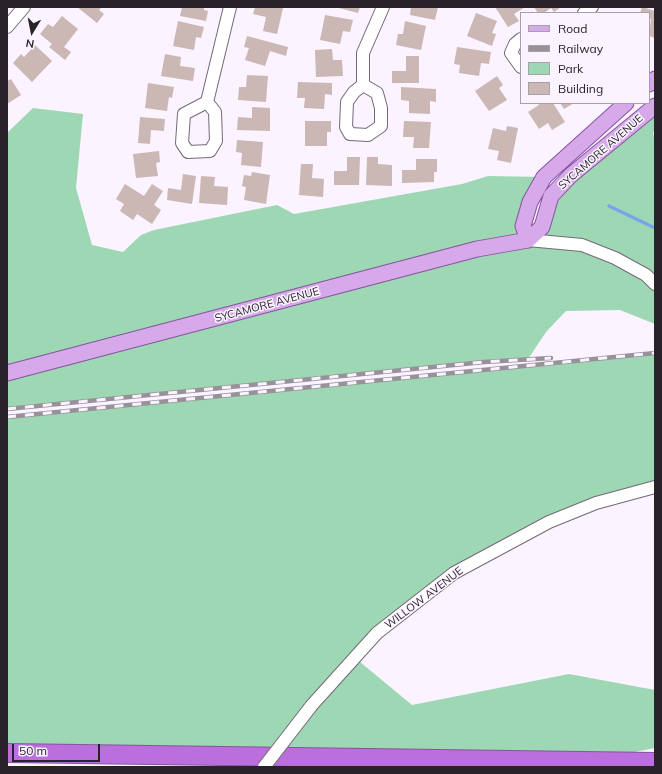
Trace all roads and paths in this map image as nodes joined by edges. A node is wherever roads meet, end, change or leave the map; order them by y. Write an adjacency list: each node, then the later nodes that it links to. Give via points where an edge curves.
1 (24, 7): 4 (street)
2 (230, 7): 8 (street)
3 (382, 7): 7 (street, via 363,53)
4 (7, 27)
5 (520, 40): 6 (street, via 511,53)
6 (520, 66)
7 (363, 85)
8 (207, 102)
9 (625, 104): 11 (main road, SYCAMORE AVENUE, via 544,177 530,202 523,226)
10 (655, 106): 11 (main road, SYCAMORE AVENUE, via 571,175 551,196 542,227)
11 (528, 240): 12 (street, via 582,245 615,258 646,275); 13 (main road, SYCAMORE AVENUE, via 477,249)
12 (655, 284)
13 (7, 373)
14 (655, 487): 17 (street, WILLOW AVENUE, bridge, via 596,503 550,522 454,573 377,634 354,657 312,705)
15 (7, 753): 16 (highway)
16 (655, 762)
17 (264, 767)

